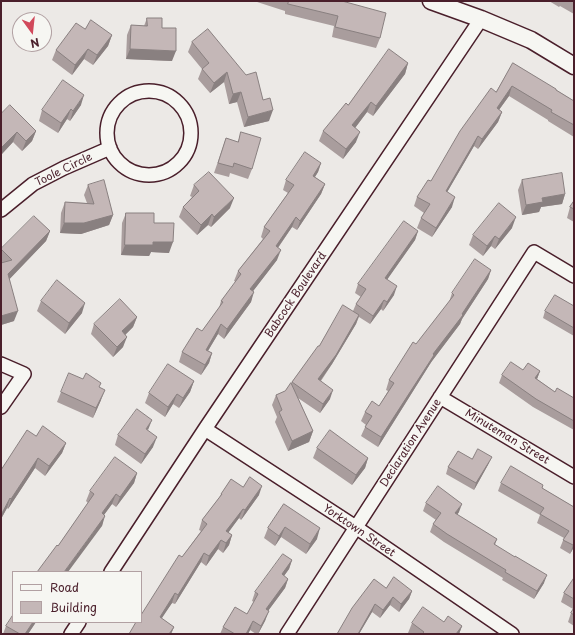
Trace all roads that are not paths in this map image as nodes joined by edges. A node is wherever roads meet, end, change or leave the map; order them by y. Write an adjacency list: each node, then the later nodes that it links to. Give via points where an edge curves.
1 (431, 1): 2 (main road)
2 (481, 19): 3 (main road, via 531,40); 10 (street, Babcock Boulevard)
3 (574, 66)
4 (110, 148): 4 (street, via 107,134 109,120 116,107 133,94 154,91 168,95 180,104 188,116 191,129 188,148 177,164 165,171 139,173 127,168 117,160); 5 (street, Toole Circle, via 33,184)
5 (1, 210)
6 (574, 276): 8 (street, Declaration Avenue, via 534,252)
7 (1, 364): 9 (street, via 24,374)
8 (440, 397): 11 (street, Minuteman Street); 12 (street, Declaration Avenue)
9 (1, 407)
10 (205, 430): 12 (street, Yorktown Street); 13 (street, Babcock Boulevard)
11 (574, 477)
12 (357, 528): 15 (street, Yorktown Street); 17 (street, Declaration Avenue)
13 (113, 571)
14 (77, 623): 16 (street)
15 (494, 629): 18 (street, Yorktown Street)
16 (71, 634)
17 (287, 634)
18 (512, 634)

